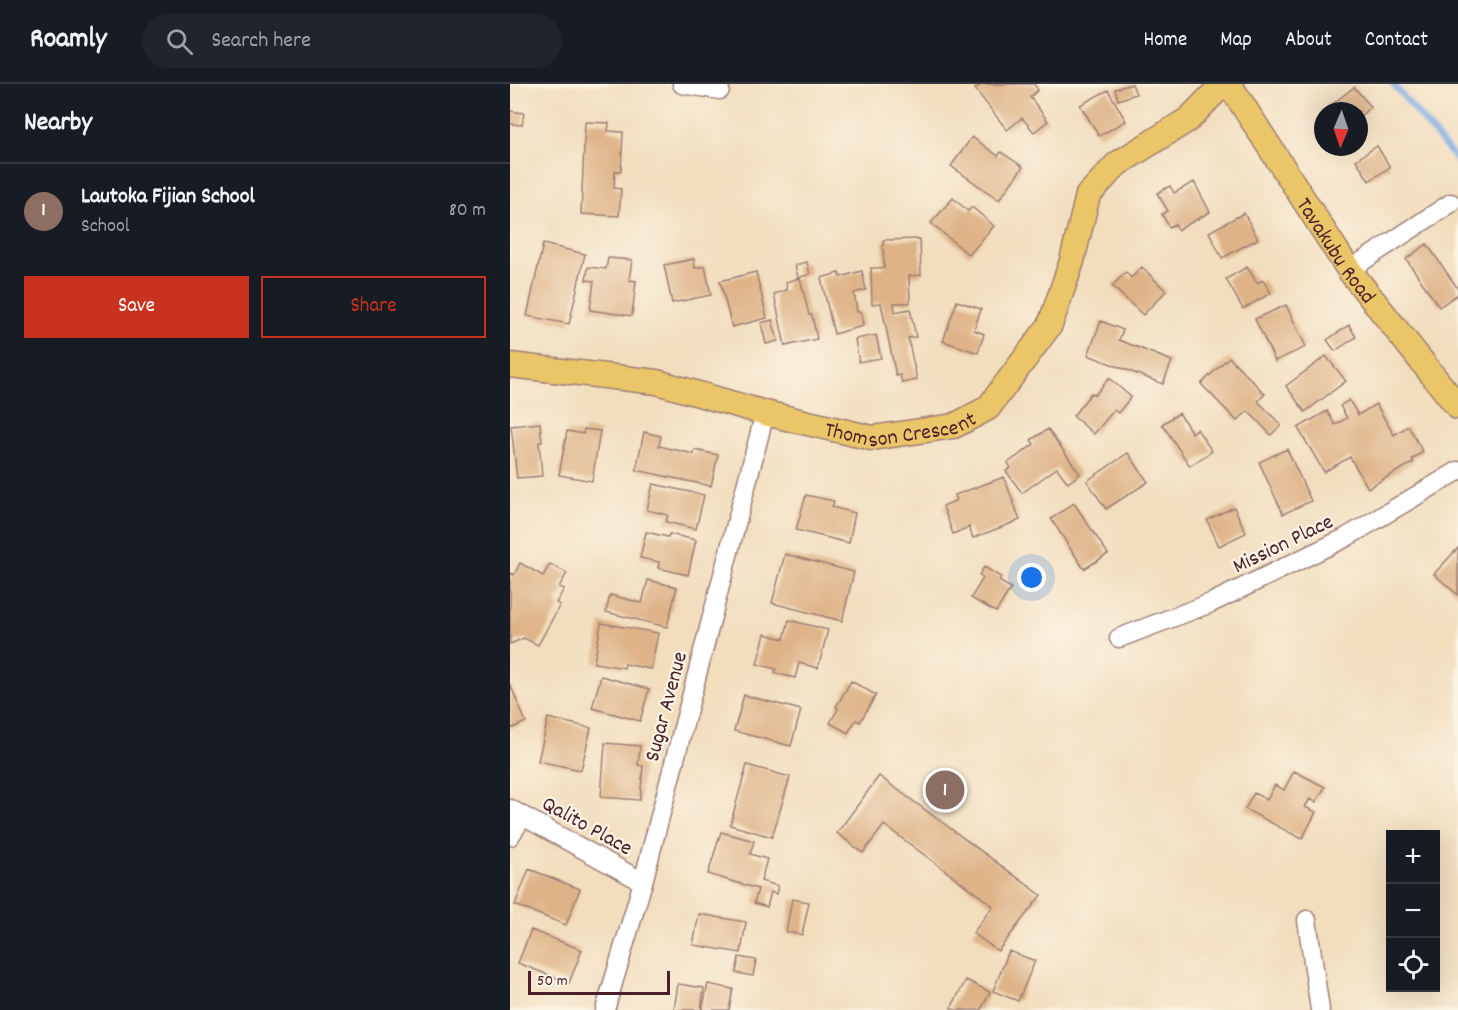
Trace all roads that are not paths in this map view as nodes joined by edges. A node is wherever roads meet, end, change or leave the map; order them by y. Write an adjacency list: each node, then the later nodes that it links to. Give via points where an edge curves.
1 (682, 84): 4 (street)
2 (1223, 84): 9 (main road, Thomson Crescent, via 1189,119 1117,164 1088,195 1072,261 1050,325 988,408 954,426 872,438)
3 (1229, 84): 6 (main road, Tavakubu Road)
4 (720, 90)
5 (1451, 203): 6 (street)
6 (1349, 270): 8 (main road, Tavakubu Road)
7 (510, 365): 9 (main road, Thomson Crescent, via 657,382)
8 (1458, 407)
9 (765, 414): 14 (street, Sugar Avenue)
10 (1458, 471): 11 (street, Mission Place, via 1345,538 1211,603)
11 (1119, 638)
12 (517, 812): 13 (street); 14 (street, Qalito Place)
13 (510, 836)
14 (643, 882): 16 (street, Sugar Avenue)
15 (1307, 920): 17 (street)
16 (605, 1010)
17 (1320, 1010)

